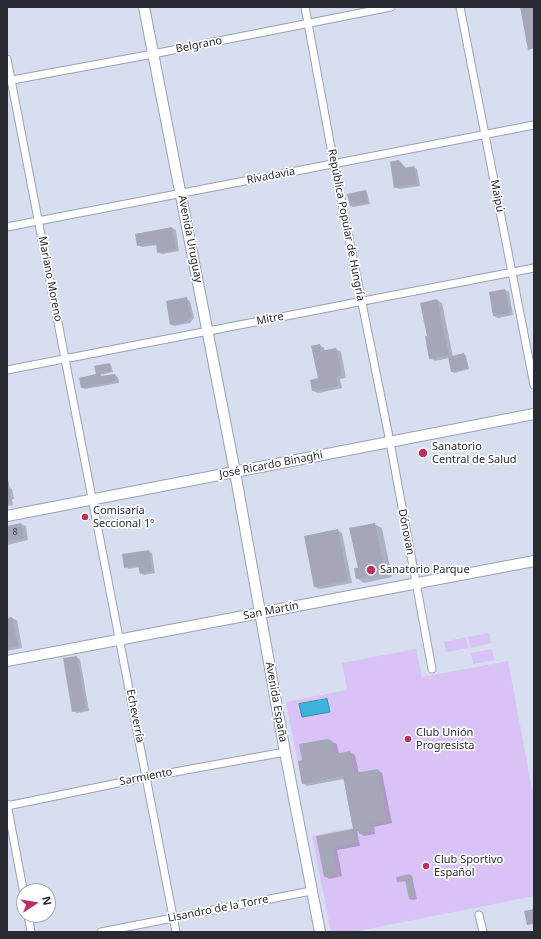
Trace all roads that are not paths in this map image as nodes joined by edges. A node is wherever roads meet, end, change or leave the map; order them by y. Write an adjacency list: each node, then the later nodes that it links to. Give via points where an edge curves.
1 (144, 7): 6 (street, Avenida Uruguay)
2 (305, 7): 5 (street, República Popular de Hungría)
3 (391, 7): 5 (street, Belgrano)
4 (460, 7): 10 (street, Maipú)
5 (308, 24): 6 (street, Belgrano); 11 (street, República Popular de Hungría)
6 (153, 54): 8 (street, Belgrano); 12 (street, Avenida Uruguay)
7 (7, 59): 8 (street, Mariano Moreno)
8 (9, 81): 13 (street, Mariano Moreno)
9 (534, 125): 10 (street, Rivadavia)
10 (485, 134): 11 (street, Rivadavia); 16 (street, Maipú)
11 (334, 164): 12 (street, Rivadavia); 17 (street, República Popular de Hungría)
12 (181, 193): 13 (street, Rivadavia); 18 (street, Avenida Uruguay)
13 (39, 221): 14 (street, Rivadavia); 19 (street, Mariano Moreno)
14 (7, 226)
15 (534, 268): 16 (street, Mitre)
16 (512, 272): 17 (street, Mitre); 21 (street, Maipú)
17 (361, 301): 18 (street, Mitre); 23 (street, República Popular de Hungría)
18 (208, 331): 19 (street, Mitre); 24 (street, Avenida Uruguay)
19 (65, 359): 20 (street, Mitre); 25 (street, Mariano Moreno)
20 (7, 370)
21 (534, 385)
22 (534, 414): 23 (street, José Ricardo Binaghi)
23 (390, 442): 24 (street, José Ricardo Binaghi); 28 (street, Dónovan)
24 (235, 472): 25 (street, José Ricardo Binaghi); 29 (street, Avenida España)
25 (92, 500): 26 (street, José Ricardo Binaghi); 30 (street, Echeverría)
26 (7, 516)
27 (534, 561): 28 (street, San Martín)
28 (416, 583): 29 (street, San Martín); 32 (street, Dónovan)
29 (260, 613): 30 (street, San Martín); 33 (street, Avenida España)
30 (120, 640): 31 (street, San Martín); 34 (street, Echeverría)
31 (7, 661)
32 (432, 669)
33 (285, 752): 34 (street, Sarmiento); 37 (street, Avenida España)
34 (147, 777): 35 (street, Sarmiento); 39 (street, Echeverría)
35 (7, 805): 36 (street)
36 (22, 883)
37 (311, 891): 39 (street, Lisandro de la Torre); 42 (street, Avenida España)
38 (479, 915): 43 (street)
39 (174, 918): 40 (street, Lisandro de la Torre); 41 (street, Echeverría)
40 (101, 932)
41 (176, 932)
42 (320, 932)
43 (483, 932)

